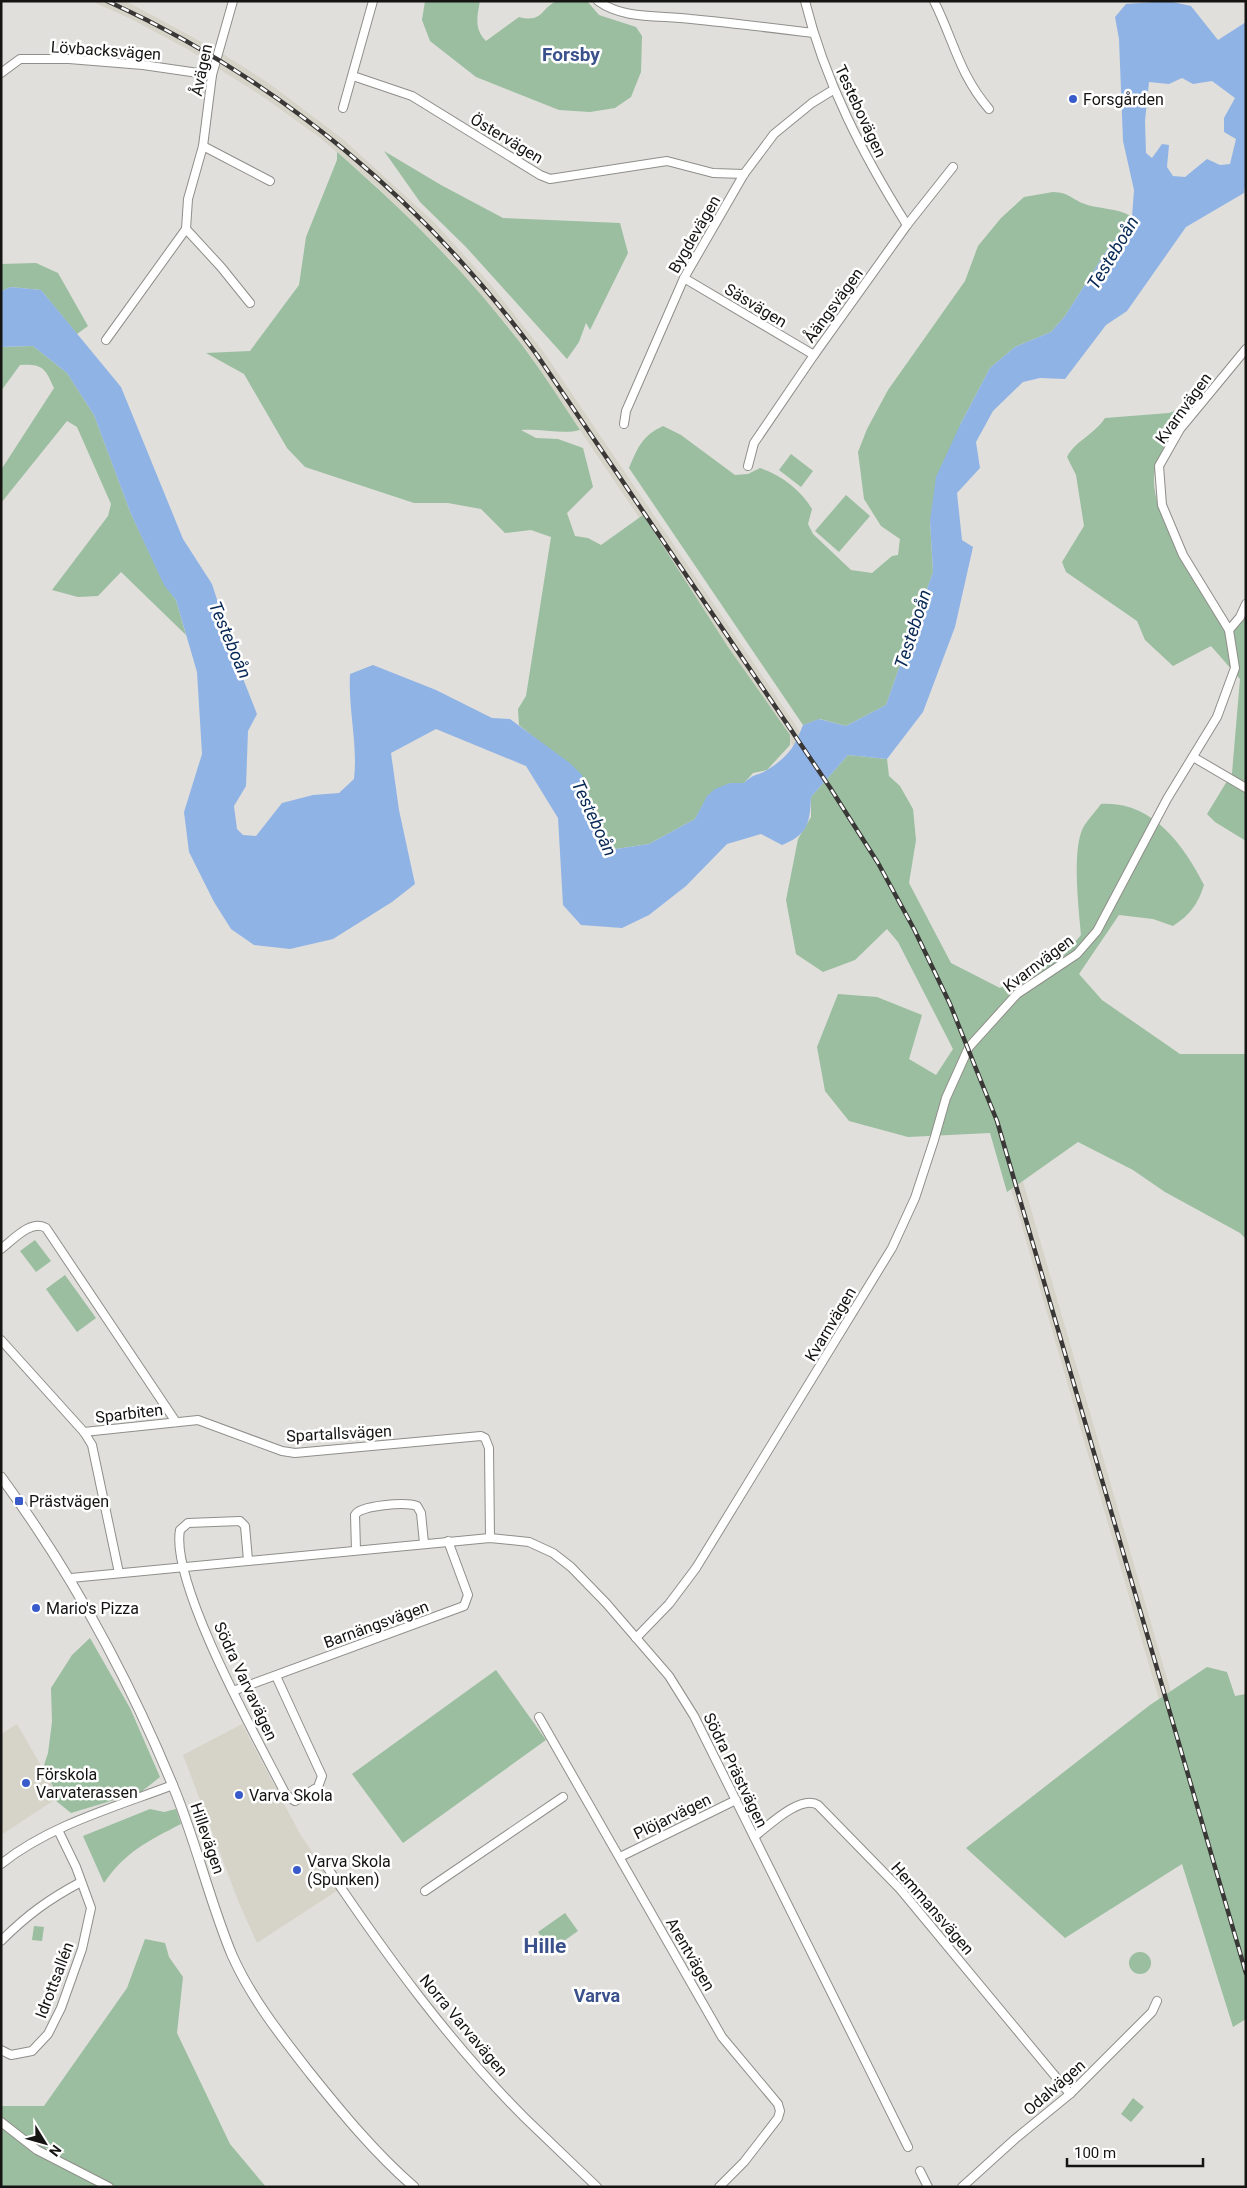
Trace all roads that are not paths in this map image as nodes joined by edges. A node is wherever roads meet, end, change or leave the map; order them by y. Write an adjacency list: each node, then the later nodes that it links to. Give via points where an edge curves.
1 (233, 1): 8 (street, Åvägen)
2 (373, 1): 9 (street)
3 (598, 1): 6 (street, via 633,15 690,18)
4 (805, 1): 6 (street, Testebovägen)
5 (934, 1): 12 (street, via 955,56)
6 (813, 33): 10 (street, Testebovägen)
7 (1, 73): 8 (street, Lövbacksvägen, via 20,59 68,59)
8 (212, 75): 13 (street, Åvägen)
9 (352, 76): 11 (street); 15 (street, Östervägen, via 412,96 540,175 550,178 667,161 713,173)
10 (833, 90): 15 (street, Bygdevägen, via 812,102 774,134); 17 (street, Testebovägen, via 861,147)
11 (344, 108)
12 (989, 109)
13 (202, 146): 16 (street); 18 (street, Åvägen, via 188,199)
14 (953, 167): 17 (street, Åängsvägen)
15 (744, 174): 19 (street, Bygdevägen)
16 (270, 181)
17 (908, 226): 23 (street, Åängsvägen)
18 (186, 229): 20 (street); 21 (street)
19 (684, 278): 23 (street, Säsvägen); 24 (street, Bygdevägen, via 626,411)
20 (250, 303)
21 (106, 340)
22 (1246, 348): 27 (street, Kvarnvägen, via 1180,429 1159,466 1162,505 1183,555)
23 (814, 355): 25 (street, Åängsvägen, via 754,443)
24 (624, 424)
25 (748, 466)
26 (1246, 604): 27 (street)
27 (1229, 630): 28 (street, Kvarnvägen, via 1235,668 1217,716)
28 (1192, 757): 29 (street); 43 (street, Kvarnvägen, via 1125,874 1097,931 1077,954 1017,994 968,1047 946,1098 915,1198 892,1248 706,1552 669,1604)
29 (1246, 788)
30 (1, 1249): 32 (street, via 32,1226 46,1228)
31 (1, 1340): 33 (street)
32 (176, 1422): 33 (street, Sparbiten); 35 (street, Spartallsvägen, via 198,1420 295,1453 481,1436 486,1438 489,1448)
33 (84, 1432): 41 (street, via 95,1450)
34 (1, 1477): 42 (street, Hillevägen)
35 (490, 1538): 36 (street, Södra Prästvägen); 43 (street, Södra Prästvägen, via 520,1540 553,1554 585,1580)
36 (448, 1541): 37 (street, Södra Prästvägen); 44 (street, Barnängsvägen, via 468,1595 464,1606)
37 (424, 1543): 38 (street, Södra Prästvägen); 38 (street, via 417,1506 366,1508 358,1510 355,1515)
38 (356, 1550): 39 (street, Södra Prästvägen)
39 (248, 1560): 40 (street, Södra Prästvägen); 40 (street, via 244,1526 240,1520 192,1523 182,1526 180,1533)
40 (183, 1567): 41 (street, Södra Prästvägen); 45 (street, Södra Varvavägen, via 194,1601)
41 (119, 1573): 42 (street, Södra Prästvägen)
42 (70, 1578): 47 (street, Hillevägen)
43 (636, 1638): 49 (street, Södra Prästvägen, via 669,1676 694,1716)
44 (276, 1676): 45 (street, Barnängsvägen); 45 (street, Södra Varvavägen, via 322,1776 316,1788 294,1801 286,1795)
45 (233, 1691)
46 (539, 1717): 52 (street, Arentvägen)
47 (173, 1785): 50 (street); 66 (street, Hillevägen, via 227,1943 247,1984 275,2028 332,2100 371,2146)
48 (563, 1797): 56 (street)
49 (736, 1800): 51 (street, Södra Prästvägen); 52 (street, Plöjarvägen)
50 (58, 1830): 53 (street); 55 (street, Idrottsallén)
51 (754, 1837): 60 (street, Hemmansvägen, via 799,1804 809,1801 818,1805 900,1889); 62 (street, Södra Prästvägen)
52 (620, 1857): 68 (street, Arentvägen, via 722,2038 780,2107 772,2125 744,2162)
53 (1, 1864)
54 (327, 1867): 67 (street, Norra Varvavägen, via 439,2021 524,2117)
55 (81, 1882): 57 (street, via 47,1900); 59 (street, Idrottsallén, via 91,1908 82,1949 61,2008 48,2034 32,2051 11,2055)
56 (425, 1891)
57 (1, 1941)
58 (1156, 2001): 60 (street, Odalvägen, via 1152,2012)
59 (1, 2050)
60 (1070, 2094): 69 (street, Odalvägen)
61 (1, 2122): 65 (street, via 38,2150)
62 (908, 2148)
63 (920, 2171): 64 (street)
64 (927, 2186)
65 (109, 2187)
66 (414, 2187)
67 (597, 2187)
68 (719, 2187)
69 (962, 2187)

